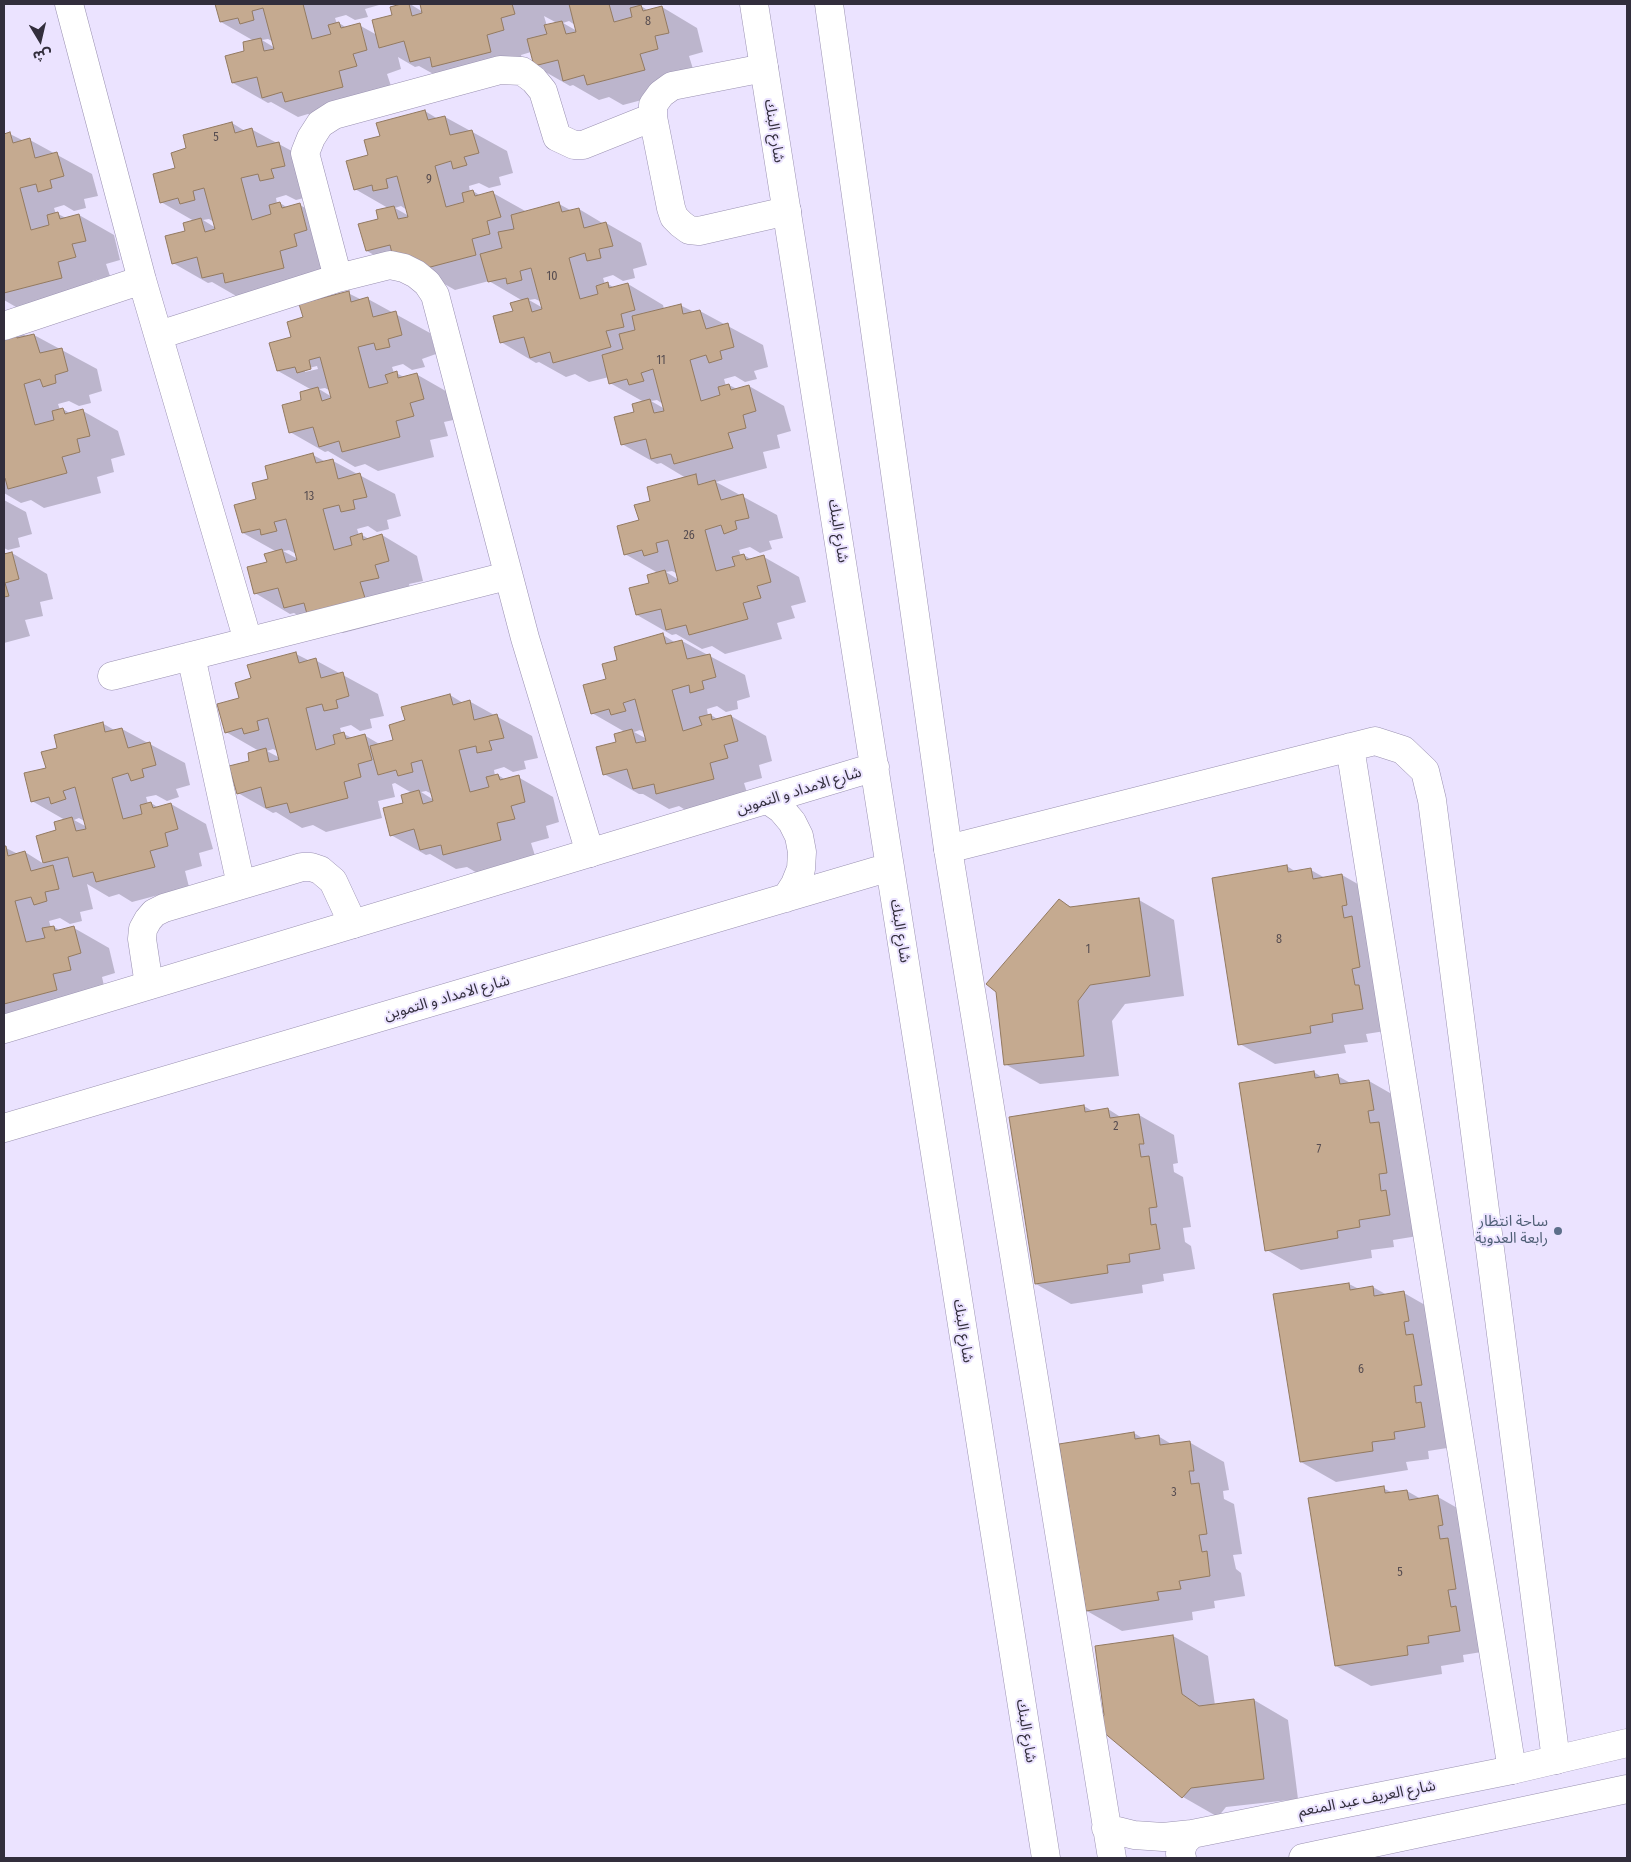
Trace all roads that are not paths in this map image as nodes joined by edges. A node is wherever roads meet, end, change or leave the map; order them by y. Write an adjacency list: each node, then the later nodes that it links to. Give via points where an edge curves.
1 (69, 4): 8 (street)
2 (754, 4): 4 (street, شارع البنك)
3 (829, 4): 18 (street)
4 (764, 68): 5 (street, via 672,86 653,105); 6 (street, شارع البنك)
5 (653, 117): 6 (street, via 671,208 680,224 689,230 699,231); 7 (street, via 583,145 564,142 557,137 543,91 534,80 522,72 500,70 334,115 320,124 305,153)
6 (787, 211): 16 (street, شارع البنك)
7 (338, 278): 10 (street); 11 (street, via 390,265 416,274 434,295)
8 (142, 280): 9 (street); 10 (street)
9 (4, 326)
10 (159, 335): 12 (street)
11 (507, 576): 12 (street); 19 (street)
12 (248, 641): 13 (street)
13 (191, 656): 14 (street); 21 (street)
14 (112, 676)
15 (1350, 747): 18 (street); 28 (street, via 1375,741 1404,750 1424,771 1432,800); 29 (street)
16 (875, 767): 17 (street, شارع الامداد و التموين); 20 (street, شارع البنك)
17 (768, 800): 19 (street, شارع الامداد و التموين); 22 (street, via 792,822 801,844 801,869)
18 (948, 849): 31 (street)
19 (590, 853): 23 (street, شارع الامداد و التموين)
20 (890, 867): 22 (street, شارع الامداد و التموين); 33 (street, شارع البنك)
21 (241, 886): 23 (street, via 302,867 320,870 333,881); 24 (street, via 154,913 143,929 142,939)
22 (786, 898): 26 (street, شارع الامداد و التموين)
23 (353, 924): 24 (street, شارع الامداد و التموين)
24 (149, 985): 25 (street, شارع الامداد و التموين)
25 (4, 1029)
26 (4, 1128)
27 (1627, 1743): 28 (street, شارع العريف عبد المنعم)
28 (1556, 1760): 29 (street, شارع العريف عبد المنعم)
29 (1512, 1770): 32 (street, شارع العريف عبد المنعم)
30 (1627, 1789): 36 (street)
31 (1106, 1828): 32 (street, شارع العريف عبد المنعم, via 1134,1835); 34 (street)
32 (1192, 1834): 35 (street, via 1184,1842)
33 (1040, 1857)
34 (1112, 1858)
35 (1182, 1858)
36 (1303, 1858)

